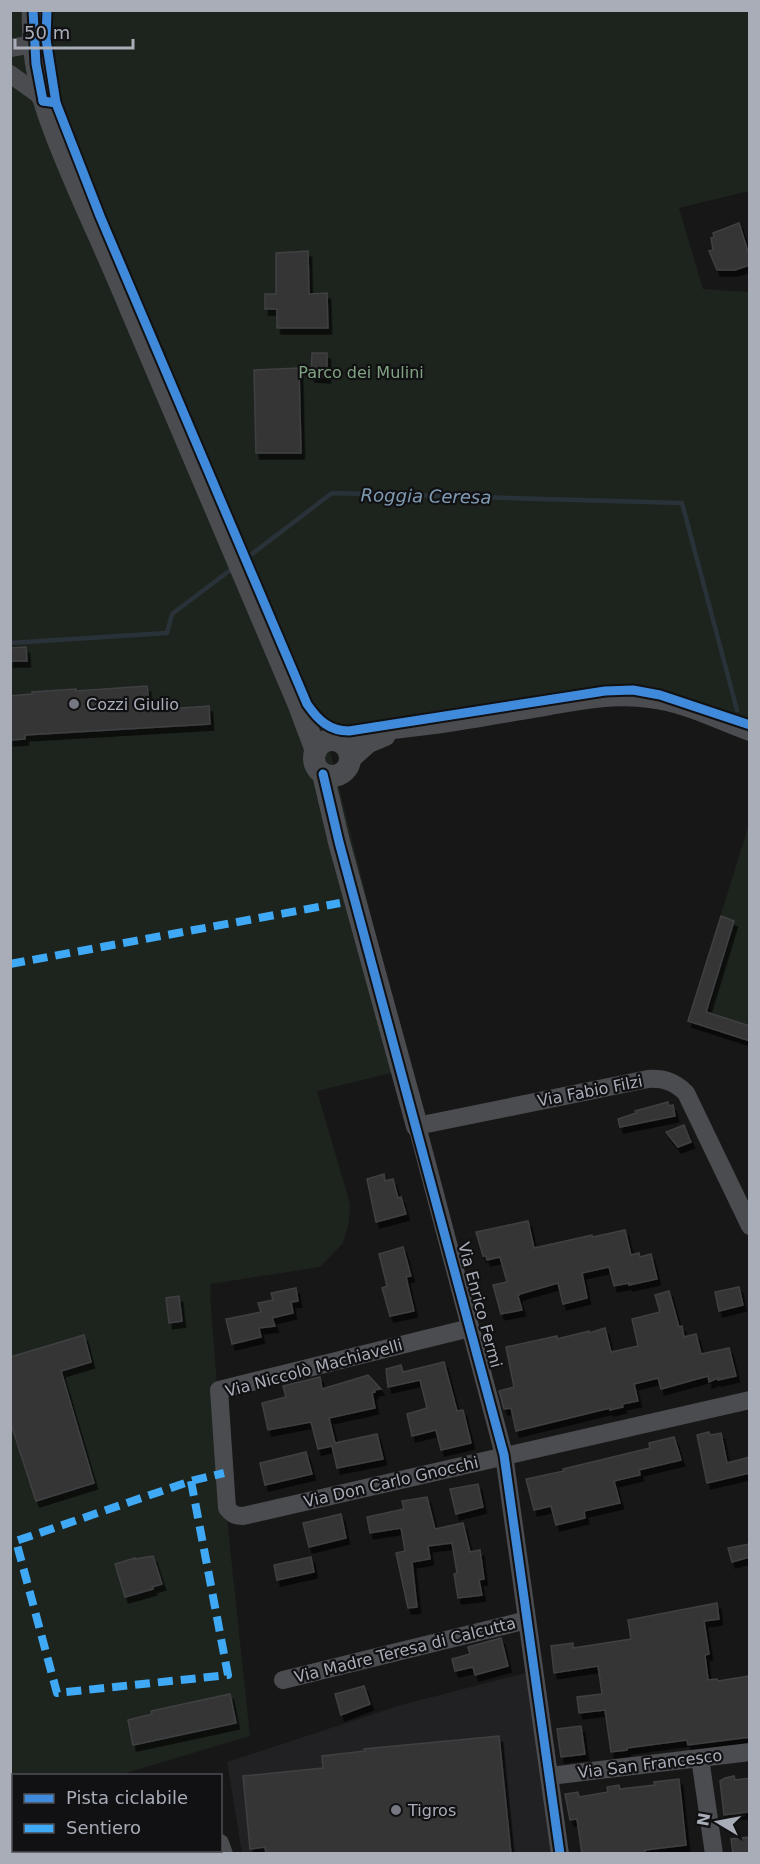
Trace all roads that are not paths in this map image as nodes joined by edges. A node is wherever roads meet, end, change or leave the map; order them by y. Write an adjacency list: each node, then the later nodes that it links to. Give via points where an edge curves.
1 (33, 10): 2 (street)
2 (34, 44): 3 (street); 5 (street)
3 (10, 48)
4 (10, 74): 5 (street)
5 (43, 101): 8 (street, via 298,703 322,731)
6 (441, 724): 7 (street, via 627,697 680,705); 8 (street, via 387,730); 9 (street, via 379,739)
7 (750, 732)
8 (327, 744): 9 (street, via 348,749); 9 (street, via 316,766)
9 (339, 769): 10 (street, Via Enrico Fermi, via 339,842)
10 (417, 1126): 11 (street, Via Fabio Filzi, via 648,1079 665,1079 686,1093); 12 (street, Via Enrico Fermi)
11 (750, 1226)
12 (470, 1328): 14 (street, Via Enrico Fermi); 15 (street, Via Niccolò Machiavelli, via 219,1390 225,1502 231,1513)
13 (750, 1400): 14 (street, Via Don Carlo Gnocchi)
14 (504, 1456): 15 (street, Via Don Carlo Gnocchi); 16 (street, Via Enrico Fermi)
15 (243, 1516)
16 (527, 1620): 17 (street, Via Madre Teresa di Calcutta); 20 (street, Via Enrico Fermi)
17 (283, 1680)
18 (750, 1752): 19 (street, Via San Francesco)
19 (700, 1758): 20 (street, Via San Francesco); 22 (street)
20 (550, 1776): 21 (street, Via Enrico Fermi)
21 (560, 1854)
22 (714, 1854)

